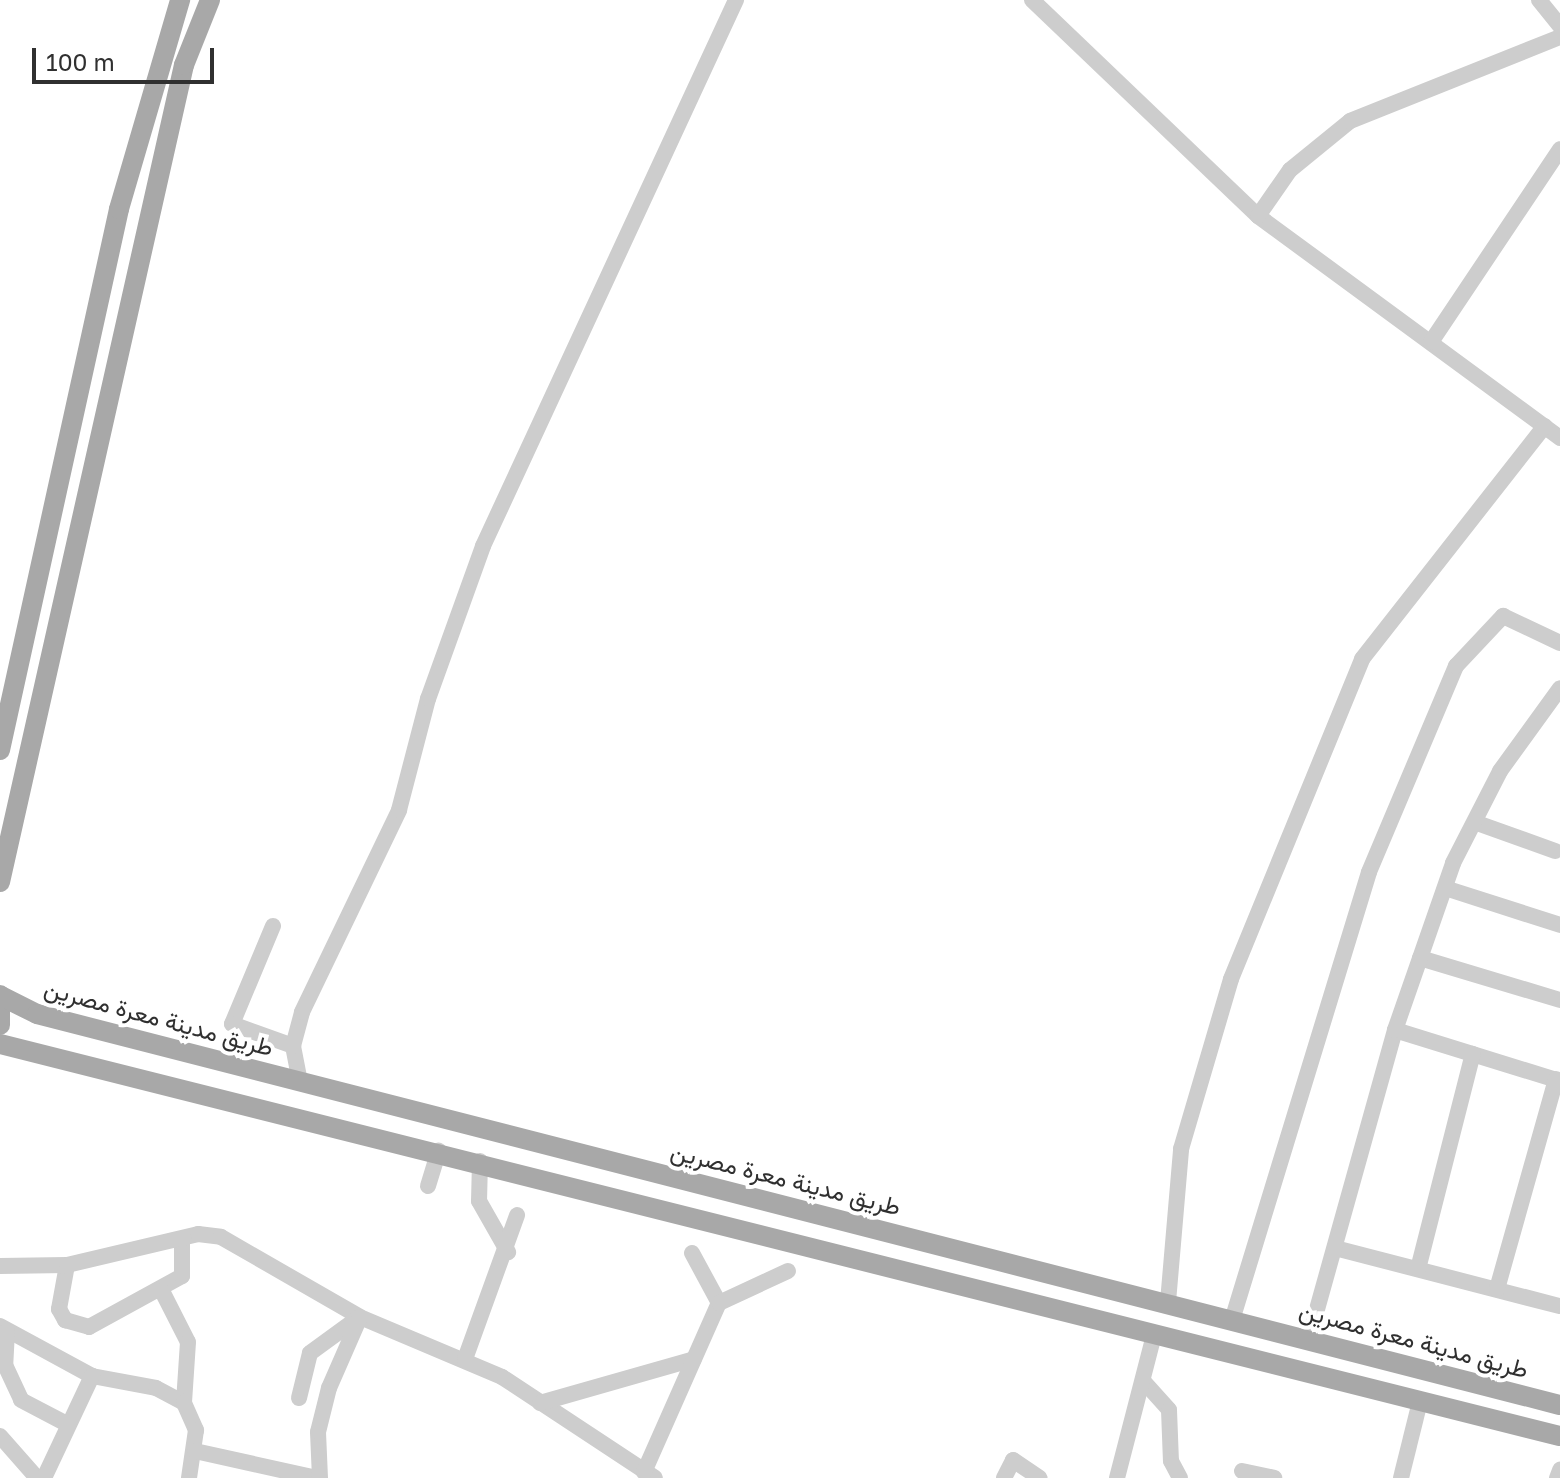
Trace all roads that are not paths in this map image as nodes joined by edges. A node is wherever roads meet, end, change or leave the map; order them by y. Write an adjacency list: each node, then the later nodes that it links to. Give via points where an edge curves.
1 (180, 0): 15 (main road, via 119,209)
2 (210, 0): 19 (main road, via 184,65)
3 (736, 0): 29 (street, via 483,546 428,699 399,810 341,920)
4 (1032, 0): 9 (street)
5 (1539, 0): 6 (street)
6 (1560, 26)
7 (1560, 37): 9 (street, via 1350,121 1290,170)
8 (1560, 149): 10 (street)
9 (1258, 216): 10 (street)
10 (1431, 342): 11 (street)
11 (1545, 426): 12 (street); 47 (street, via 1362,659 1231,979 1181,1149)
12 (1560, 438)
13 (1560, 643): 51 (street, via 1503,616 1456,666 1369,872)
14 (1560, 688): 17 (street, via 1500,771)
15 (3, 719): 16 (main road)
16 (0, 750)
17 (1477, 823): 18 (street); 20 (street)
18 (1558, 849)
19 (0, 882)
20 (1445, 888): 21 (street); 23 (street)
21 (1560, 925)
22 (273, 926): 29 (street, via 232,1024)
23 (1420, 958): 25 (street); 27 (street)
24 (0, 995): 26 (main road); 32 (main road, طريق مدينة معرة مصرين, via 37,1014)
25 (1560, 1000)
26 (0, 1025)
27 (1395, 1030): 30 (street); 38 (street)
28 (0, 1044): 33 (main road)
29 (293, 1046): 32 (street)
30 (1473, 1054): 31 (street); 43 (street)
31 (1558, 1080): 45 (street)
32 (300, 1082): 47 (main road, طريق مدينة معرة مصرين)
33 (439, 1151): 34 (main road); 35 (street)
34 (480, 1161): 39 (street, via 479,1201); 53 (main road)
35 (428, 1186)
36 (517, 1215): 39 (street)
37 (182, 1239): 41 (street); 46 (street, via 185,1269); 50 (street, via 221,1237)
38 (1335, 1248): 43 (street); 54 (street)
39 (508, 1252): 56 (street)
40 (692, 1253): 48 (street)
41 (67, 1265): 42 (street); 46 (street, via 59,1309 65,1320 89,1327)
42 (0, 1266)
43 (1418, 1269): 45 (street)
44 (788, 1271): 48 (street)
45 (1497, 1289): 49 (street)
46 (162, 1291): 62 (street, via 188,1342)
47 (1168, 1302): 51 (main road, طريق مدينة معرة مصرين); 53 (main road)
48 (719, 1303): 57 (street)
49 (1560, 1306)
50 (360, 1317): 56 (street); 60 (street, via 310,1353); 75 (street, via 329,1388 318,1432)
51 (1233, 1317): 54 (main road, طريق مدينة معرة مصرين)
52 (4, 1328): 55 (street); 58 (street)
53 (1157, 1336): 59 (street); 61 (main road)
54 (1309, 1338): 64 (main road, طريق مدينة معرة مصرين)
55 (2, 1359): 65 (street, via 26,1405)
56 (465, 1359): 63 (street)
57 (694, 1359): 63 (street); 71 (street)
58 (92, 1376): 62 (street, via 156,1388); 65 (street)
59 (1145, 1383): 78 (street); 79 (street, via 1169,1410 1171,1461)
60 (299, 1398)
61 (1420, 1401): 67 (main road); 81 (street)
62 (184, 1403): 68 (street, via 196,1430)
63 (540, 1403): 71 (street)
64 (1560, 1405)
65 (67, 1424): 73 (street)
66 (0, 1436): 72 (street)
67 (1560, 1436)
68 (195, 1451): 74 (street); 75 (street)
69 (1560, 1470): 82 (street)
70 (1242, 1471): 80 (street)
71 (650, 1475)
72 (37, 1478)
73 (44, 1478)
74 (189, 1478)
75 (318, 1478)
76 (1004, 1478): 77 (street, via 1013,1460)
77 (1040, 1478)
78 (1117, 1478)
79 (1180, 1478)
80 (1274, 1478)
81 (1401, 1478)
82 (1557, 1478)

